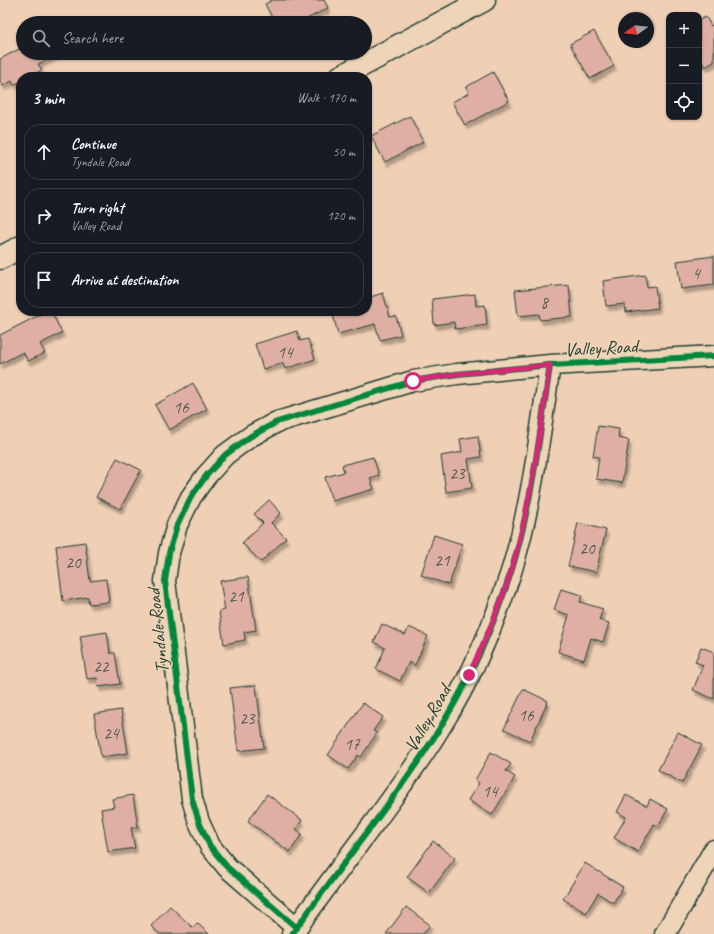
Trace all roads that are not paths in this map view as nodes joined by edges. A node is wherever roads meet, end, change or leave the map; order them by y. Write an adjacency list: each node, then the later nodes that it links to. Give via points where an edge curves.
1 (484, 0): 2 (street)
2 (372, 60)
3 (372, 60): 4 (street)
4 (349, 72)
5 (16, 250): 6 (street)
6 (0, 258)
7 (714, 356): 8 (street, Valley Road)
8 (550, 365): 10 (street, Valley Road, via 525,520 512,569 495,617 472,668 445,720 418,763); 10 (street, Tyndale Road, via 413,381 277,422 251,436 226,455 195,491 177,525 169,553 166,581 194,807 210,846 227,867)
9 (714, 850): 11 (street)
10 (294, 931)
11 (665, 934)

